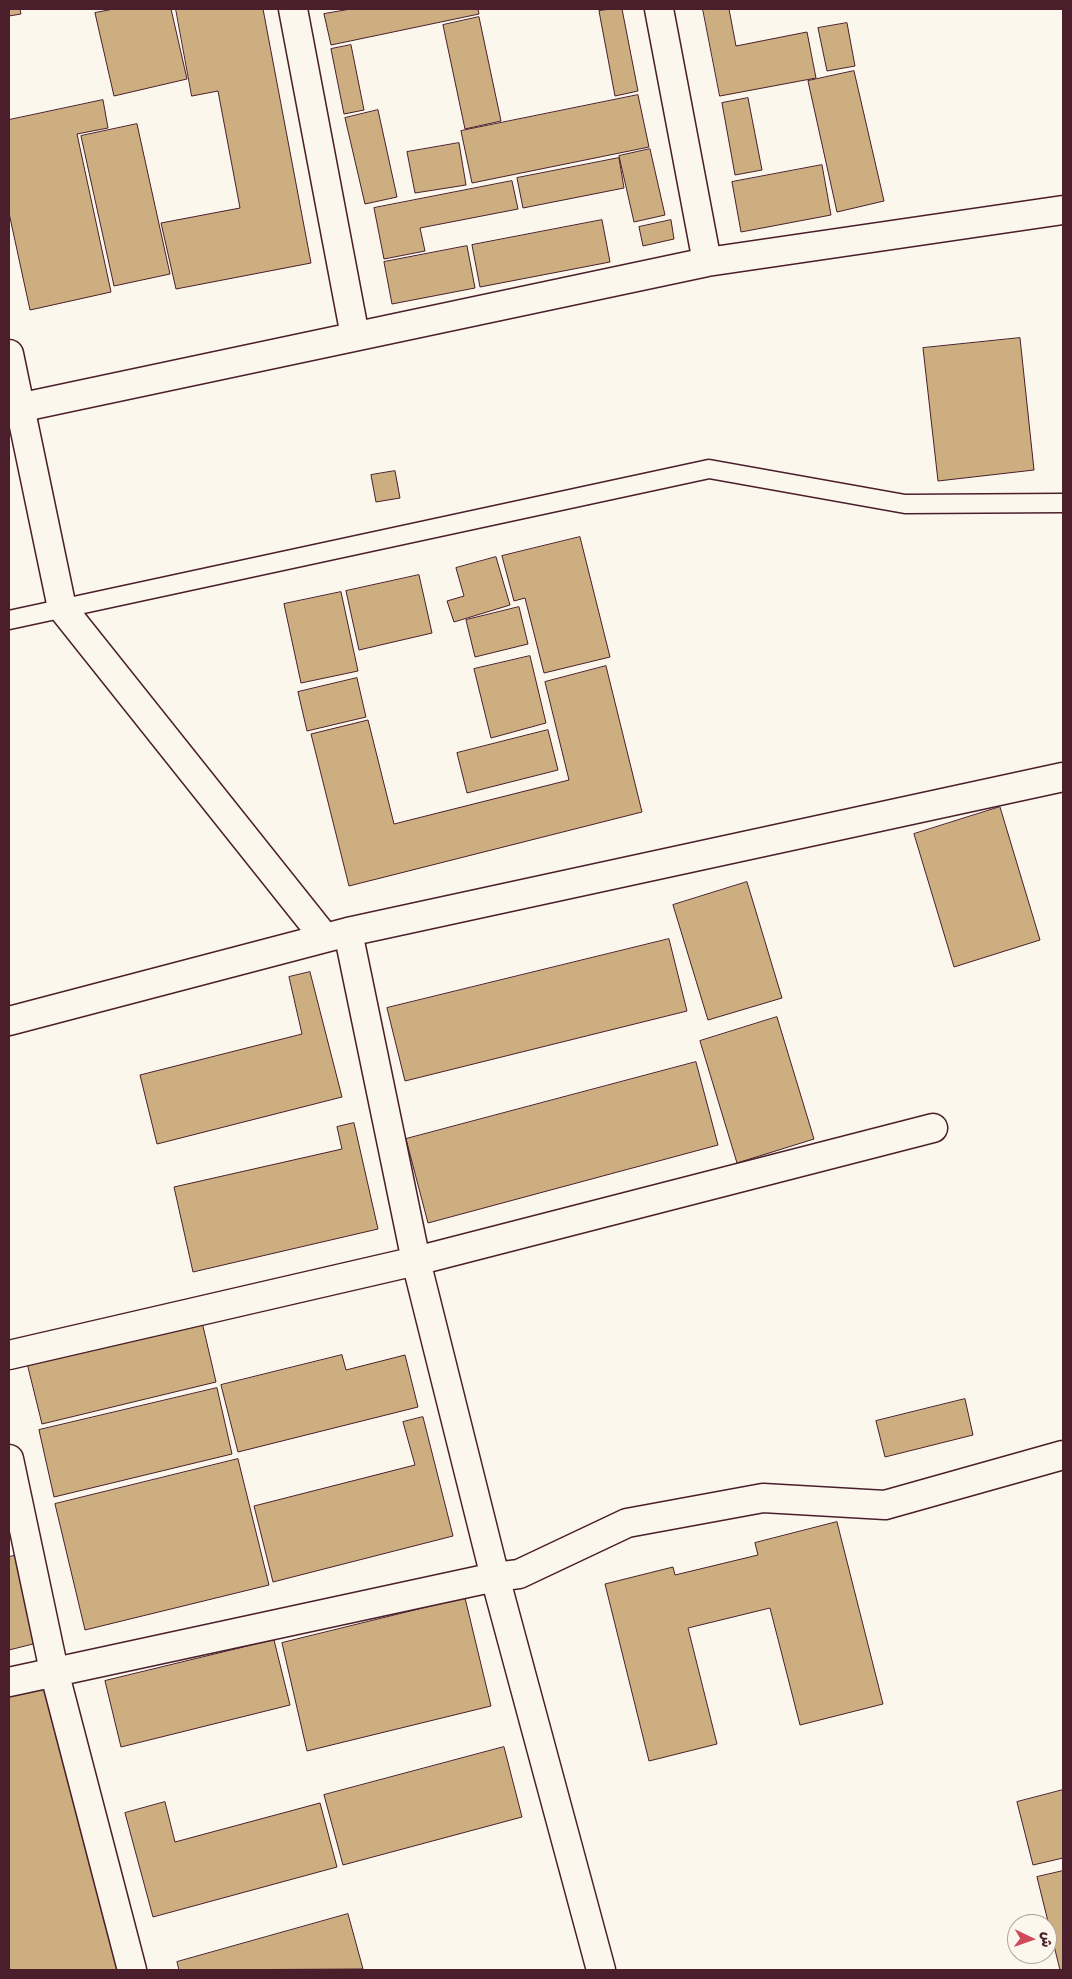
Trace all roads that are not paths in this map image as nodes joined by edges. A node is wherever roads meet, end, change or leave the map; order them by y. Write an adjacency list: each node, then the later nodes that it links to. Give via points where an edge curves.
1 (293, 9): 5 (street)
2 (659, 9): 4 (street)
3 (1063, 210): 4 (street)
4 (706, 262): 5 (street)
5 (355, 336): 7 (street)
6 (9, 354): 7 (street)
7 (14, 409): 9 (street)
8 (1063, 503): 9 (lane, via 905,504 709,469)
9 (62, 608): 10 (lane); 12 (street)
10 (9, 620)
11 (1063, 777): 12 (street)
12 (336, 935): 13 (street); 15 (street)
13 (9, 1021)
14 (933, 1128): 15 (street)
15 (416, 1261): 16 (street); 19 (street)
16 (9, 1355)
17 (1063, 1455): 19 (street, via 885,1505 763,1498 627,1523 519,1574)
18 (9, 1459): 20 (street)
19 (495, 1577): 20 (street); 23 (street)
20 (54, 1671): 21 (street); 22 (street)
21 (9, 1682)
22 (132, 1970)
23 (601, 1970)

